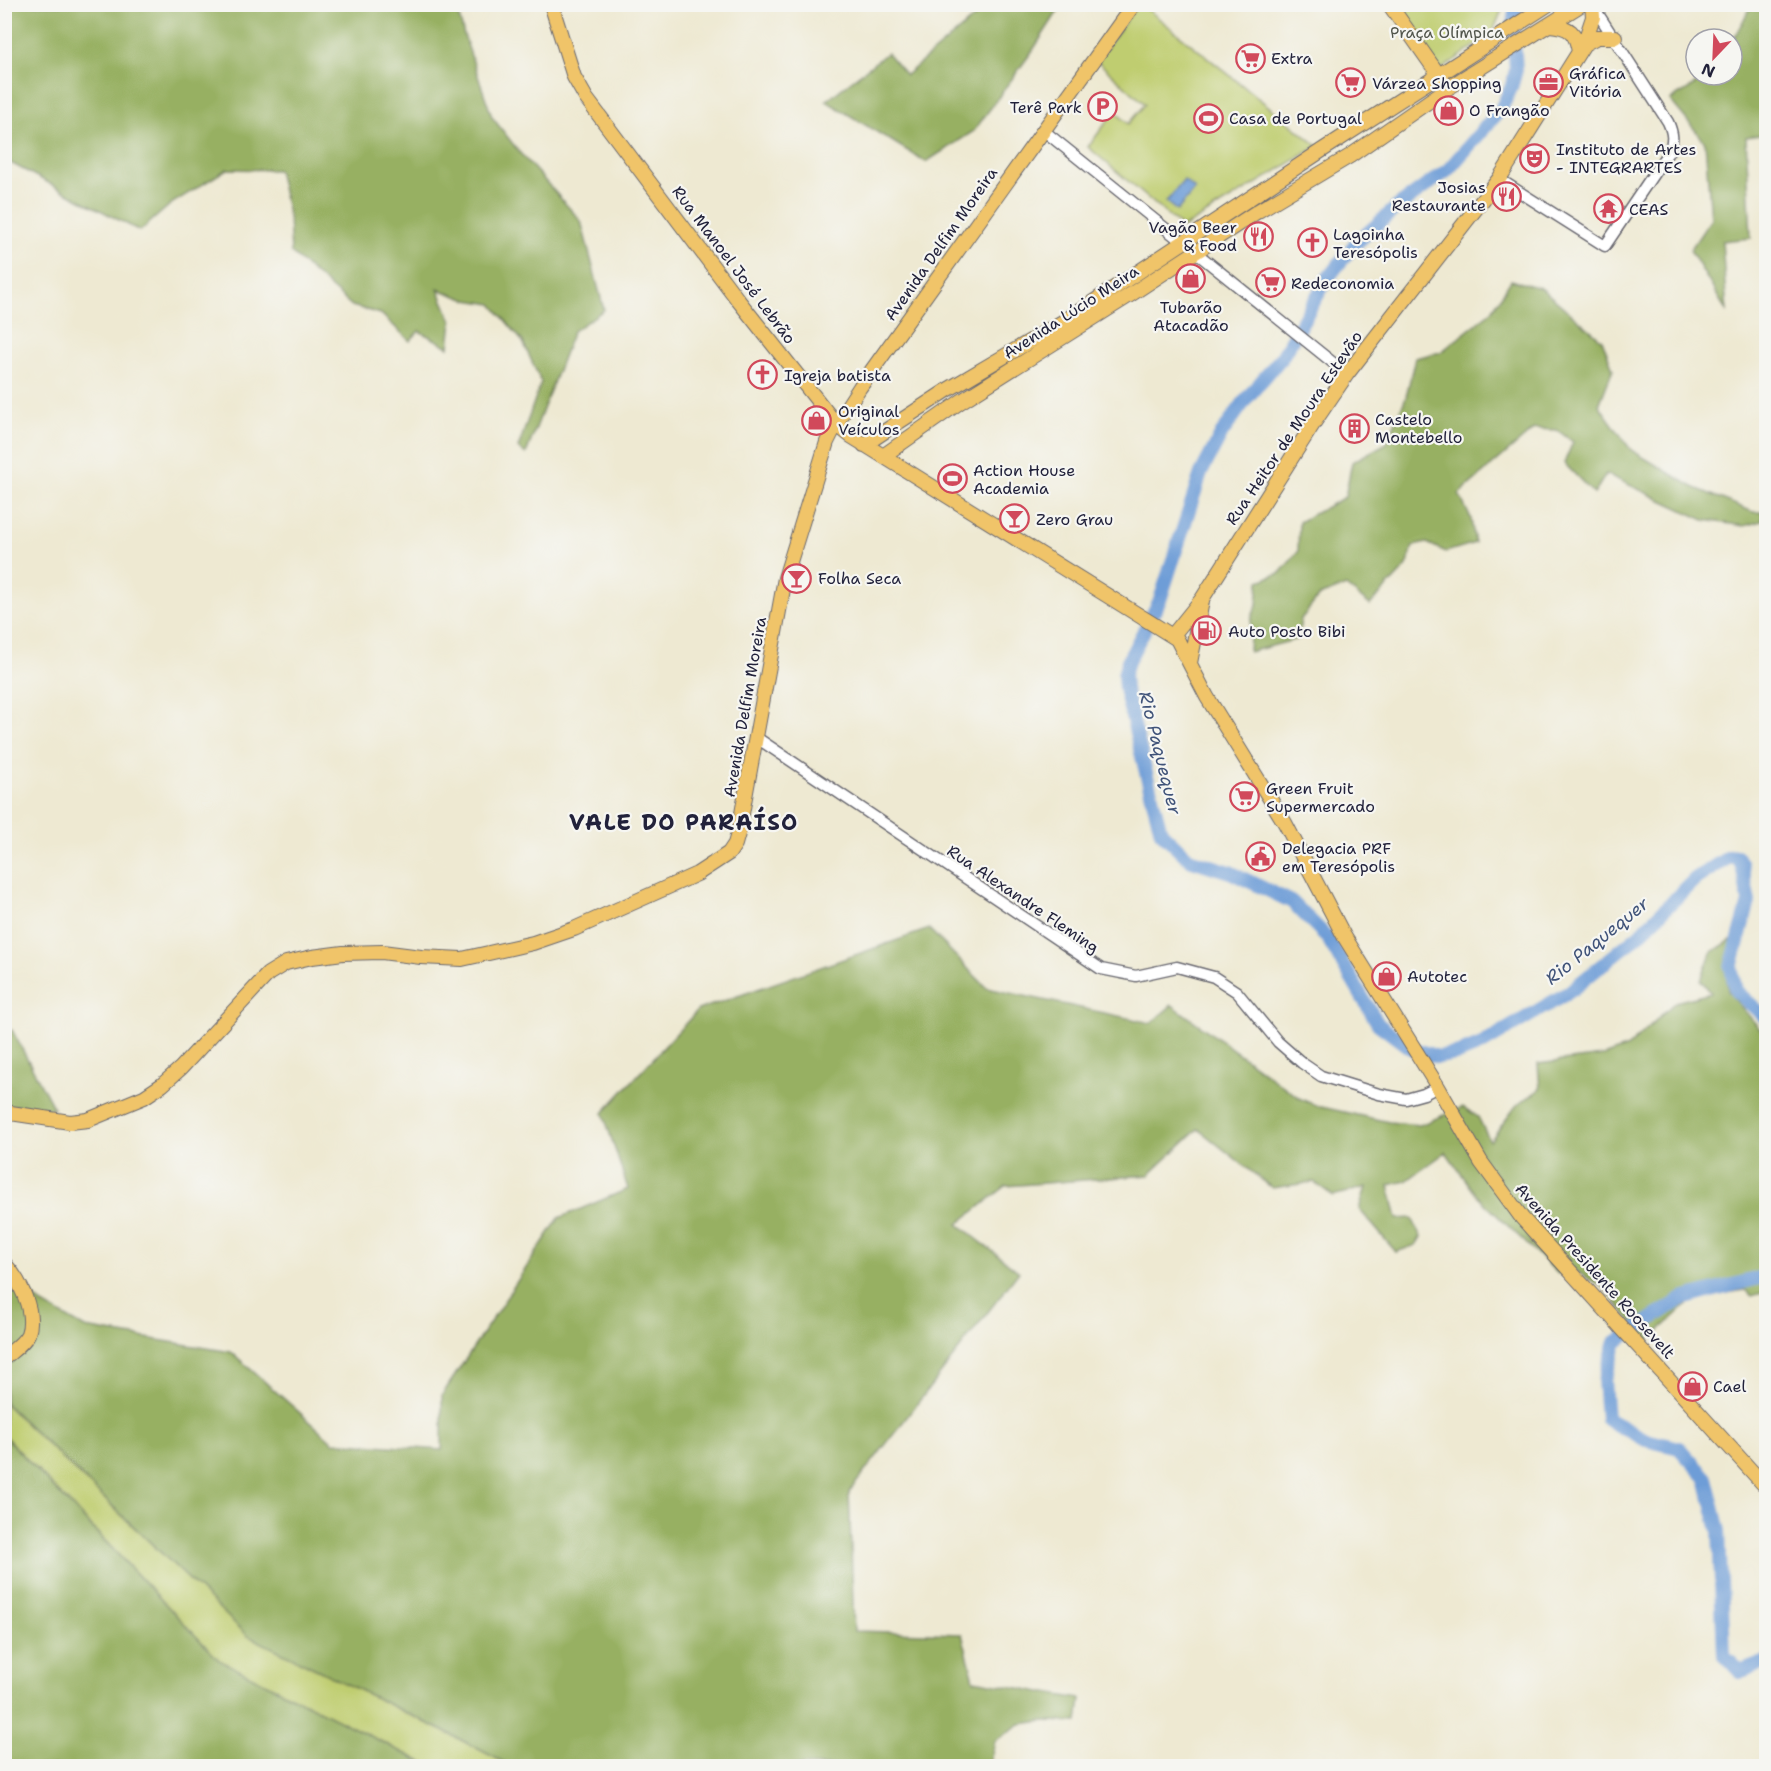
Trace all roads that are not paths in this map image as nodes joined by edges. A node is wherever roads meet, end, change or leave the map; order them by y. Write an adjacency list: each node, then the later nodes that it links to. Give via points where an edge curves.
1 (551, 4): 18 (main road, Rua Manoel José Lebrão, via 572,69 586,98)
2 (1134, 4): 11 (main road, Avenida Delfim Moreira)
3 (1389, 4): 9 (main road)
4 (1549, 4): 9 (main road, Avenida Lúcio Meira)
5 (1589, 5): 6 (main road, Avenida Lúcio Meira); 7 (street); 8 (main road, Rua Heitor de Moura Estevão, via 1591,24)
6 (1550, 25): 8 (main road, via 1571,32); 10 (main road, Avenida Lúcio Meira)
7 (1615, 37): 8 (main road, via 1597,37); 12 (street, via 1672,131 1672,145 1605,246)
8 (1581, 48): 12 (main road, Rua Heitor de Moura Estevão)
9 (1438, 74): 10 (main road); 13 (main road, Avenida Lúcio Meira)
10 (1448, 88): 14 (main road, Avenida Lúcio Meira, via 1350,156)
11 (1043, 130): 13 (street); 18 (main road, Avenida Delfim Moreira)
12 (1499, 179): 15 (main road, Rua Heitor de Moura Estevão)
13 (1181, 242): 16 (main road, Avenida Lúcio Meira, via 1066,320)
14 (1194, 251): 15 (street); 17 (main road, Avenida Lúcio Meira)
15 (1347, 374): 21 (main road, Rua Heitor de Moura Estevão)
16 (949, 389): 17 (main road); 19 (main road, Avenida Lúcio Meira)
17 (960, 402): 20 (main road, Avenida Lúcio Meira)
18 (836, 424): 19 (main road, Rua Manoel José Lebrão); 24 (main road, Avenida Delfim Moreira, via 817,470 784,578)
19 (864, 445): 20 (main road, Rua Manoel José Lebrão)
20 (883, 456): 22 (main road, Rua Manoel José Lebrão)
21 (1202, 599): 22 (main road, Rua Heitor de Moura Estevão); 23 (main road, Rua Heitor de Moura Estevão)
22 (1168, 632): 23 (main road, Avenida Presidente Roosevelt, via 1180,643)
23 (1190, 663): 25 (main road, Avenida Presidente Roosevelt, via 1285,823 1344,936)
24 (757, 738): 25 (street, Rua Alexandre Fleming, via 1101,969 1136,976 1177,967 1214,977 1231,986 1278,1041 1321,1076 1406,1099); 26 (main road, Avenida Delfim Moreira, via 735,844 723,858 697,874 574,929 492,953 462,959 366,951 286,963 268,974 181,1068 144,1097 88,1120 70,1122)
25 (1438, 1087): 29 (main road, Avenida Presidente Roosevelt, via 1481,1162 1522,1218)
26 (4, 1112)
27 (4, 1263): 28 (main road, via 19,1282 30,1321 27,1335)
28 (4, 1358)
29 (1767, 1487)

